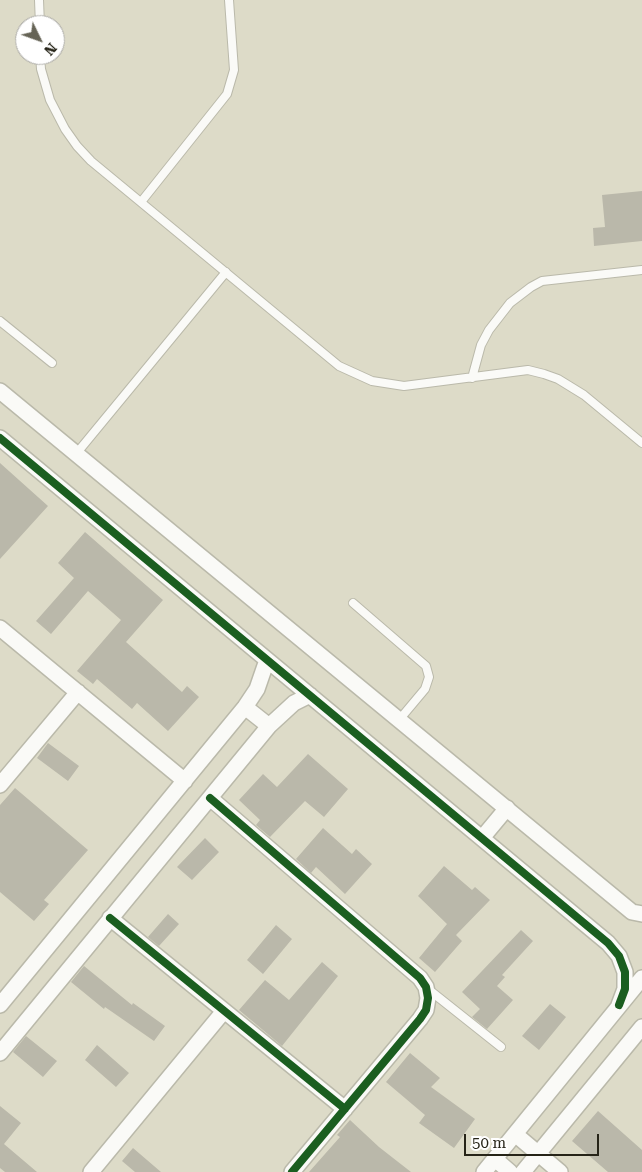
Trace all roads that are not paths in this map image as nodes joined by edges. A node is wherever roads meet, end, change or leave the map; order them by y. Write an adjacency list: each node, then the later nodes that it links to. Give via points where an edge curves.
1 (39, 0): 3 (lane)
2 (229, 0): 5 (lane, via 234,70 227,94)
3 (40, 15)
4 (41, 65): 5 (lane, via 44,85 65,130 91,161)
5 (141, 202): 7 (lane)
6 (642, 270): 10 (lane, via 542,281 510,303 489,330 481,345)
7 (226, 272): 10 (lane, via 339,366 355,374 381,383 404,386); 14 (lane)
8 (0, 321): 9 (lane)
9 (52, 363)
10 (472, 378): 13 (lane, via 528,370 558,379 584,395)
11 (0, 391): 14 (street)
12 (0, 438): 17 (street)
13 (642, 443)
14 (76, 454): 21 (street)
15 (353, 603): 21 (lane, via 423,662 428,671 425,689)
16 (0, 628): 18 (street)
17 (267, 660): 19 (street); 20 (street, via 258,689)
18 (78, 692): 23 (street); 24 (street)
19 (310, 695): 22 (street, via 294,703); 27 (street)
20 (245, 707): 22 (street); 23 (street)
21 (399, 720): 26 (street)
22 (269, 726): 25 (street)
23 (185, 781): 32 (street)
24 (0, 785)
25 (210, 798): 29 (street); 31 (street, via 420,978)
26 (507, 808): 27 (street); 28 (street, via 632,912)
27 (482, 838): 33 (street, via 608,943 619,956 625,972 625,989)
28 (642, 914)
29 (110, 918): 34 (street); 37 (street)
30 (642, 978): 33 (street)
31 (426, 987): 36 (lane); 38 (street, via 426,1010)
32 (2, 999)
33 (619, 1005): 39 (street)
34 (224, 1011): 38 (street); 42 (street)
35 (642, 1027): 40 (street)
36 (501, 1047)
37 (0, 1053)
38 (345, 1109): 43 (street)
39 (515, 1134): 40 (street); 41 (street)
40 (538, 1154): 46 (street); 47 (street)
41 (494, 1159): 44 (street); 45 (street)
42 (91, 1172)
43 (292, 1172)
44 (484, 1172)
45 (510, 1172)
46 (523, 1172)
47 (560, 1172)

